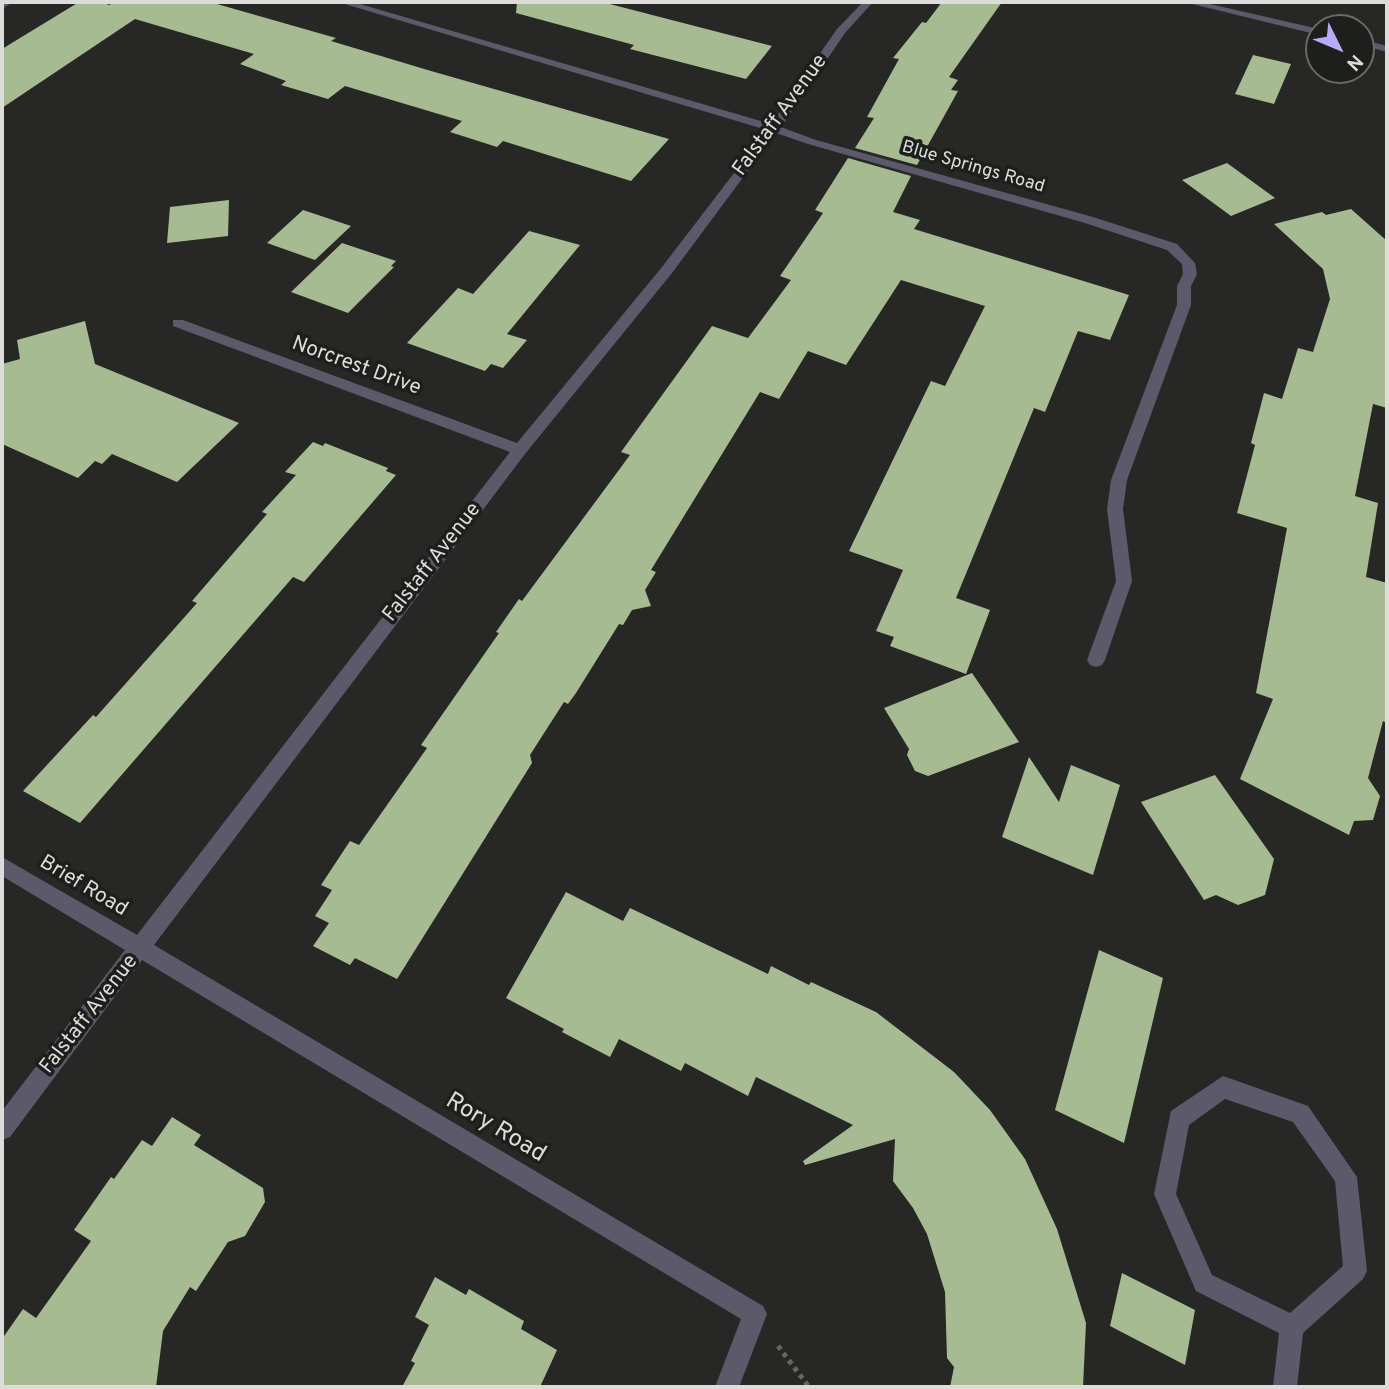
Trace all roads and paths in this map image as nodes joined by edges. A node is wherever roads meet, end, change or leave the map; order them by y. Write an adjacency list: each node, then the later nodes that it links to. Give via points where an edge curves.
1 (8, 2): 5 (street)
2 (343, 2): 7 (street, Blue Springs Road)
3 (868, 2): 7 (street, Falstaff Avenue, via 841,31)
4 (1189, 2): 6 (street)
5 (2, 6)
6 (1305, 29)
7 (774, 128): 9 (street, Falstaff Avenue, via 667,270); 10 (street, Blue Springs Road, via 1172,247 1188,263 1184,305 1119,480 1115,509 1124,581)
8 (178, 323): 9 (street, Norcrest Drive)
9 (520, 450): 12 (street, Falstaff Avenue)
10 (1096, 660)
11 (2, 866): 12 (street, Brief Road)
12 (141, 948): 13 (street, Falstaff Avenue); 14 (street, Rory Road)
13 (2, 1129)
14 (755, 1314): 16 (street); 17 (path)
15 (1292, 1327): 15 (street, via 1356,1271 1346,1177 1300,1114 1223,1087 1179,1119 1165,1194 1204,1283); 18 (street)
16 (727, 1387)
17 (809, 1387)
18 (1285, 1387)

